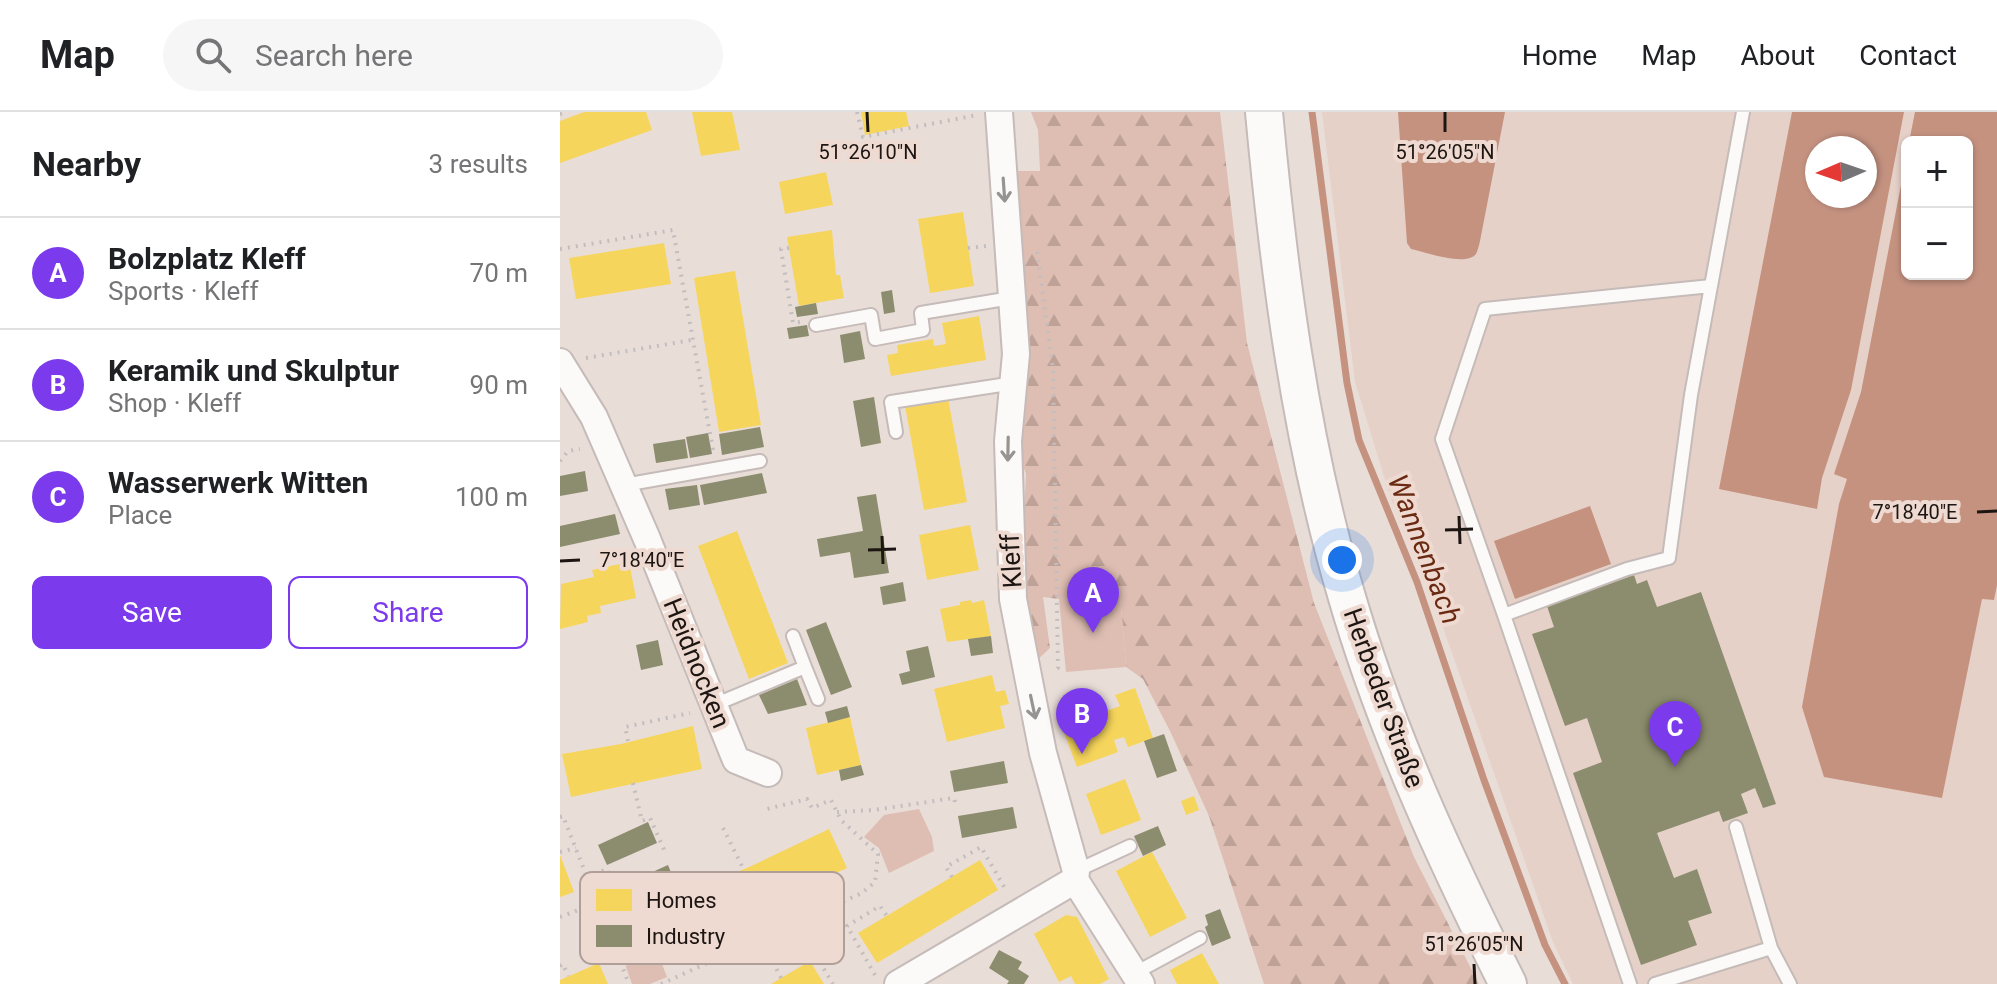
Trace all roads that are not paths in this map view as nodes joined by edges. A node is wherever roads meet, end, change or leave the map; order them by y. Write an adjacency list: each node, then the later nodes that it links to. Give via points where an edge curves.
1 (1264, 112): 25 (main road, Herbeder Straße, via 1293,344 1311,449 1346,594 1402,753)
2 (1743, 112): 4 (lane)
3 (988, 113): 5 (street, Kleff, one-way to 5)
4 (1711, 286): 12 (lane, via 1669,558); 12 (lane, via 1485,309 1442,439)
5 (1011, 298): 6 (lane, via 921,313 923,330 875,339 871,315); 8 (street, Kleff)
6 (816, 325)
7 (560, 362): 11 (street, Heidnocken, via 594,417)
8 (1014, 383): 9 (lane, via 891,402); 20 (street, Kleff, one-way to 20, via 1008,441 1013,599 1043,753)
9 (896, 432)
10 (760, 461): 11 (lane)
11 (624, 485): 16 (street, Heidnocken)
12 (1504, 615): 26 (lane)
13 (793, 636): 14 (lane)
14 (805, 667): 15 (lane); 16 (lane)
15 (818, 699)
16 (714, 705): 17 (street, Heidnocken, via 736,760)
17 (768, 773)
18 (1736, 827): 22 (lane)
19 (1130, 846): 20 (lane)
20 (1076, 876): 23 (street, Kleff); 24 (street)
21 (1200, 938): 23 (lane)
22 (1771, 948): 27 (lane); 28 (lane)
23 (1138, 979)
24 (898, 984)
25 (1508, 984)
26 (1630, 984)
27 (1655, 984)
28 (1790, 984)

